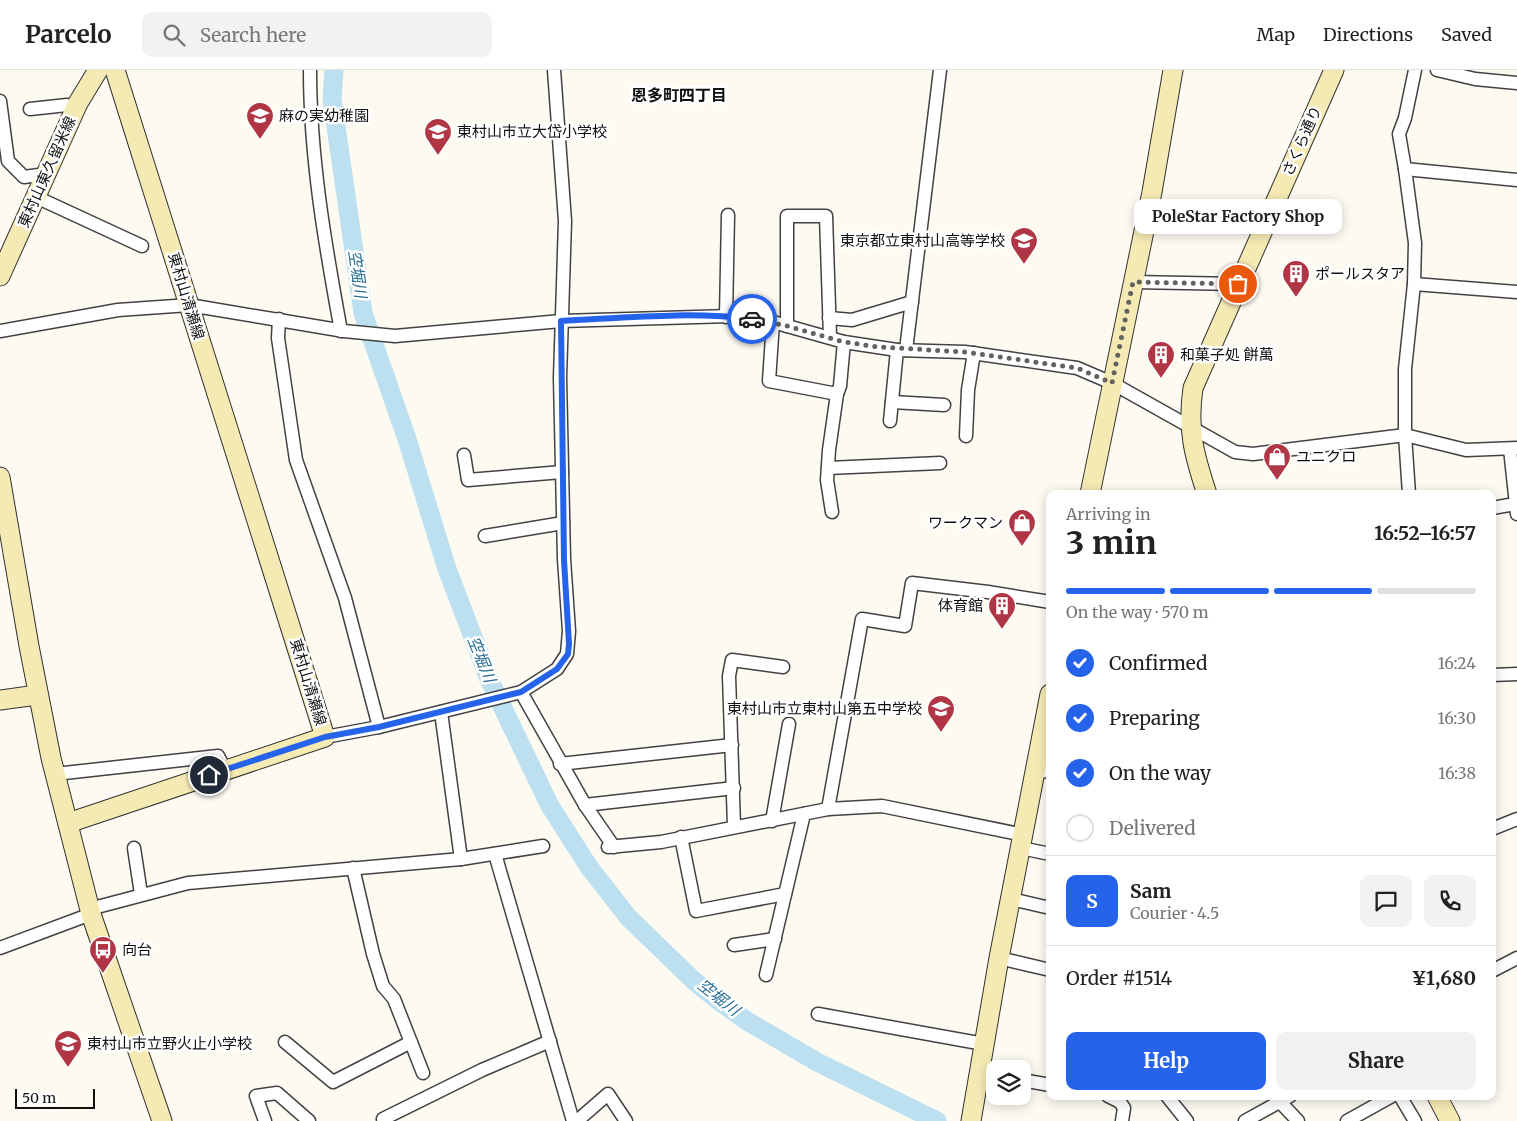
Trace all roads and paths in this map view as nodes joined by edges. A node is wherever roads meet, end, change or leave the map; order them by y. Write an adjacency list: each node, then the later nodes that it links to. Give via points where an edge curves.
1 (98, 70): 13 (street, 東村山東久留米線)
2 (115, 70): 26 (street, 東村山清瀬線)
3 (310, 70): 34 (street, via 310,126 328,262)
4 (554, 70): 30 (street, via 565,221)
5 (940, 70): 25 (street)
6 (1173, 70): 21 (street)
7 (1334, 70): 22 (street, さくら通り)
8 (1415, 70): 14 (street, via 1405,118 1398,134)
9 (1436, 70): 10 (street)
10 (1517, 84)
11 (0, 101): 15 (street, via 8,162 24,177)
12 (30, 109): 13 (street, via 67,106)
13 (74, 112): 15 (street, 東村山東久留米線)
14 (1405, 169): 16 (street); 23 (street, via 1414,243)
15 (46, 174): 17 (street, 東村山東久留米線)
16 (1517, 180)
17 (36, 198): 19 (street); 20 (street, 東村山東久留米線)
18 (728, 215): 27 (street)
19 (142, 246)
20 (0, 276)
21 (1133, 282): 22 (street); 39 (street)
22 (1238, 284): 44 (street, さくら通り, via 1193,388)
23 (1414, 284): 24 (street); 45 (street, via 1405,369)
24 (1517, 292)
25 (912, 302): 28 (street, via 852,320); 37 (street)
26 (189, 305): 29 (street); 33 (street, via 118,310); 71 (street, 東村山清瀬線)
27 (726, 317): 30 (street); 31 (street)
28 (829, 318): 32 (street, via 826,216 787,216); 35 (street)
29 (279, 319): 34 (street); 70 (street, via 278,338 296,460 345,598)
30 (561, 321): 34 (street, via 398,336); 51 (street)
31 (773, 322): 32 (street); 40 (street, via 769,381)
32 (787, 326): 35 (street)
33 (0, 331)
34 (343, 331)
35 (830, 337): 36 (street)
36 (844, 342): 37 (street); 40 (street)
37 (901, 350): 38 (street); 41 (street)
38 (974, 353): 39 (street, via 1077,368); 46 (street)
39 (1112, 383): 44 (street); 53 (street)
40 (837, 394): 50 (street)
41 (892, 402): 42 (street); 43 (street)
42 (944, 406)
43 (890, 421)
44 (1190, 427): 45 (street, via 1235,452 1253,454); 54 (street, さくら通り, via 1194,455)
45 (1405, 435): 47 (street, via 1466,450); 55 (street)
46 (966, 436)
47 (1513, 449): 57 (street)
48 (464, 456): 51 (street, via 468,486)
49 (940, 463): 50 (street)
50 (828, 468): 58 (street)
51 (562, 472): 59 (street)
52 (0, 477): 66 (street)
53 (1091, 490)
54 (1206, 490)
55 (1409, 490)
56 (1496, 508): 57 (street)
57 (1516, 509)
58 (832, 512)
59 (563, 523): 60 (street); 65 (street, via 568,654 557,669)
60 (485, 536)
61 (1046, 601): 80 (street, via 912,583 905,626 862,619)
62 (783, 667): 73 (street, via 732,660 729,676)
63 (1517, 674): 64 (street)
64 (1496, 675)
65 (520, 693): 68 (street); 74 (street)
66 (37, 695): 67 (street); 77 (street)
67 (0, 700)
68 (441, 712): 70 (street); 93 (street)
69 (789, 724): 83 (street)
70 (379, 727): 71 (street)
71 (325, 737): 75 (street, 東村山清瀬線)
72 (1046, 738): 76 (street)
73 (732, 745): 74 (street); 78 (street)
74 (560, 764): 79 (street)
75 (225, 769): 77 (street, via 218,756); 84 (street, 東村山清瀬線)
76 (1043, 771): 88 (street)
77 (55, 774): 84 (street)
78 (734, 788): 79 (street); 85 (street)
79 (585, 805): 87 (street, via 611,847 637,846)
80 (828, 809): 81 (street); 88 (street, via 882,806)
81 (804, 814): 83 (street); 96 (street)
82 (1517, 819): 86 (street)
83 (772, 820): 85 (street)
84 (68, 824): 99 (street)
85 (734, 826): 87 (street)
86 (1496, 827)
87 (682, 837): 96 (street, via 696,911)
88 (1022, 842): 91 (street); 97 (street)
89 (543, 846): 92 (street)
90 (134, 848): 95 (street)
91 (1046, 852)
92 (495, 854): 93 (street); 109 (street)
93 (461, 860): 94 (street)
94 (353, 868): 95 (street, via 188,883); 111 (street, via 383,986 394,999)
95 (141, 894): 99 (street, via 97,907)
96 (785, 894): 100 (street)
97 (1011, 899): 98 (street); 103 (street)
98 (1046, 907)
99 (91, 914): 102 (street); 127 (street)
100 (775, 938): 101 (street); 107 (street)
101 (734, 945)
102 (0, 948)
103 (999, 958): 105 (street); 112 (street)
104 (1517, 958): 106 (street)
105 (1046, 969)
106 (1496, 969)
107 (766, 975)
108 (818, 1014): 112 (street)
109 (550, 1041): 126 (street, via 482,1070); 130 (street)
110 (286, 1042): 111 (street, via 332,1082)
111 (411, 1042): 114 (street)
112 (984, 1044): 113 (street)
113 (986, 1065)
114 (423, 1073)
115 (986, 1078): 125 (street)
116 (1031, 1082): 117 (street)
117 (1046, 1084)
118 (1116, 1100): 133 (street, via 1124,1108)
119 (1170, 1100): 134 (street)
120 (1283, 1100): 135 (street)
121 (1286, 1100): 136 (street)
122 (1385, 1100): 137 (street)
123 (1402, 1100): 138 (street)
124 (1440, 1100): 139 (street)
125 (971, 1118)
126 (383, 1119)
127 (162, 1121)
128 (265, 1121): 129 (street, via 256,1096 277,1093)
129 (309, 1121)
130 (573, 1121)
131 (577, 1121): 132 (street, via 608,1094)
132 (626, 1121)
133 (1122, 1121)
134 (1187, 1121)
135 (1245, 1121)
136 (1298, 1121)
137 (1346, 1121)
138 (1415, 1121)
139 (1450, 1121)

